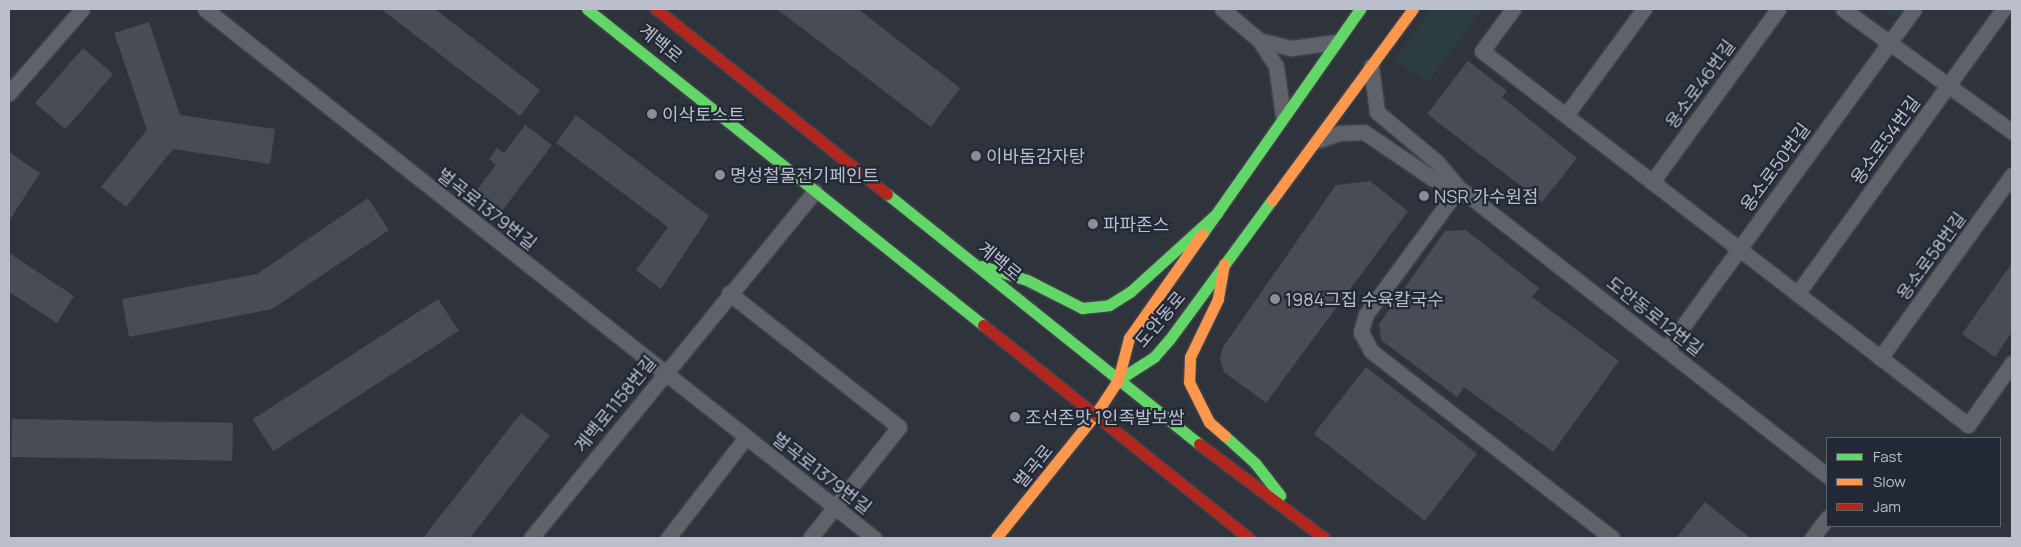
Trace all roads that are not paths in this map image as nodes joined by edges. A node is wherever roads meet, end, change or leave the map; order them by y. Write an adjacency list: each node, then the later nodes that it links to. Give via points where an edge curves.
1 (82, 9): 19 (street)
2 (205, 9): 37 (street, 벌곡로1379번길)
3 (587, 9): 27 (main road, 계백로)
4 (656, 9): 30 (main road, 계백로)
5 (1222, 9): 14 (street)
6 (1360, 9): 15 (main road, 도안동로)
7 (1413, 9): 17 (main road, 도안동로)
8 (1513, 9): 20 (street, via 1482,51)
9 (1644, 9): 20 (street)
10 (1778, 9): 25 (street, 용소로46번길)
11 (1843, 9): 16 (street)
12 (1914, 9): 16 (street, 용소로50번길)
13 (2003, 9): 18 (street, 용소로54번길)
14 (1259, 40): 15 (street, via 1292,48); 21 (street, via 1276,66)
15 (1335, 42): 21 (main road, 도안동로)
16 (1889, 42): 18 (street); 29 (street, 용소로50번길)
17 (1371, 66): 23 (main road, 도안동로); 26 (street, via 1377,112 1437,162)
18 (1948, 85): 22 (street); 33 (street, 용소로54번길)
19 (9, 93)
20 (1566, 115): 25 (street)
21 (1283, 116): 28 (main road, 도안동로)
22 (2012, 132)
23 (1319, 140): 26 (street, via 1339,133 1364,132 1432,178); 31 (main road, 도안동로, via 1282,182)
24 (2012, 175): 35 (street, 용소로58번길)
25 (1652, 182): 29 (street)
26 (1459, 188): 34 (street, 도안동로12번길); 52 (street, via 1366,314 1361,332 1371,350)
27 (815, 191): 32 (street, 계백로1158번길); 39 (main road, 계백로)
28 (1217, 213): 30 (main road, via 1130,292 1098,307 1057,299 1027,280); 38 (main road, 도안동로, via 1129,338)
29 (1739, 249): 33 (street); 34 (street, 용소로50번길)
30 (973, 264): 38 (main road, 계백로)
31 (1224, 264): 38 (main road, 도안동로, via 1154,357); 43 (main road, via 1218,299 1190,357 1189,382 1208,422 1255,463)
32 (729, 293): 37 (street, 계백로1158번길); 42 (street, via 899,426)
33 (1797, 294): 35 (street)
34 (1667, 348): 41 (street, 도안동로12번길)
35 (1880, 358): 36 (street, via 1968,425)
36 (2012, 363)
37 (664, 372): 40 (street, 벌곡로1379번길); 46 (street, 계백로1158번길)
38 (1118, 380): 39 (main road, 벌곡로); 43 (main road, 계백로)
39 (1095, 415): 45 (main road, 벌곡로); 50 (main road, 계백로)
40 (746, 437): 42 (street, 벌곡로1379번길); 47 (street, 벌곡로1379번길)
41 (1826, 474)
42 (835, 508): 48 (street); 49 (street, 벌곡로1379번길)
43 (1297, 517): 51 (main road, 계백로)
44 (1826, 519): 53 (street)
45 (1002, 536)
46 (531, 538)
47 (668, 538)
48 (810, 538)
49 (874, 538)
50 (1249, 538)
51 (1324, 538)
52 (1612, 538)
53 (1812, 538)

